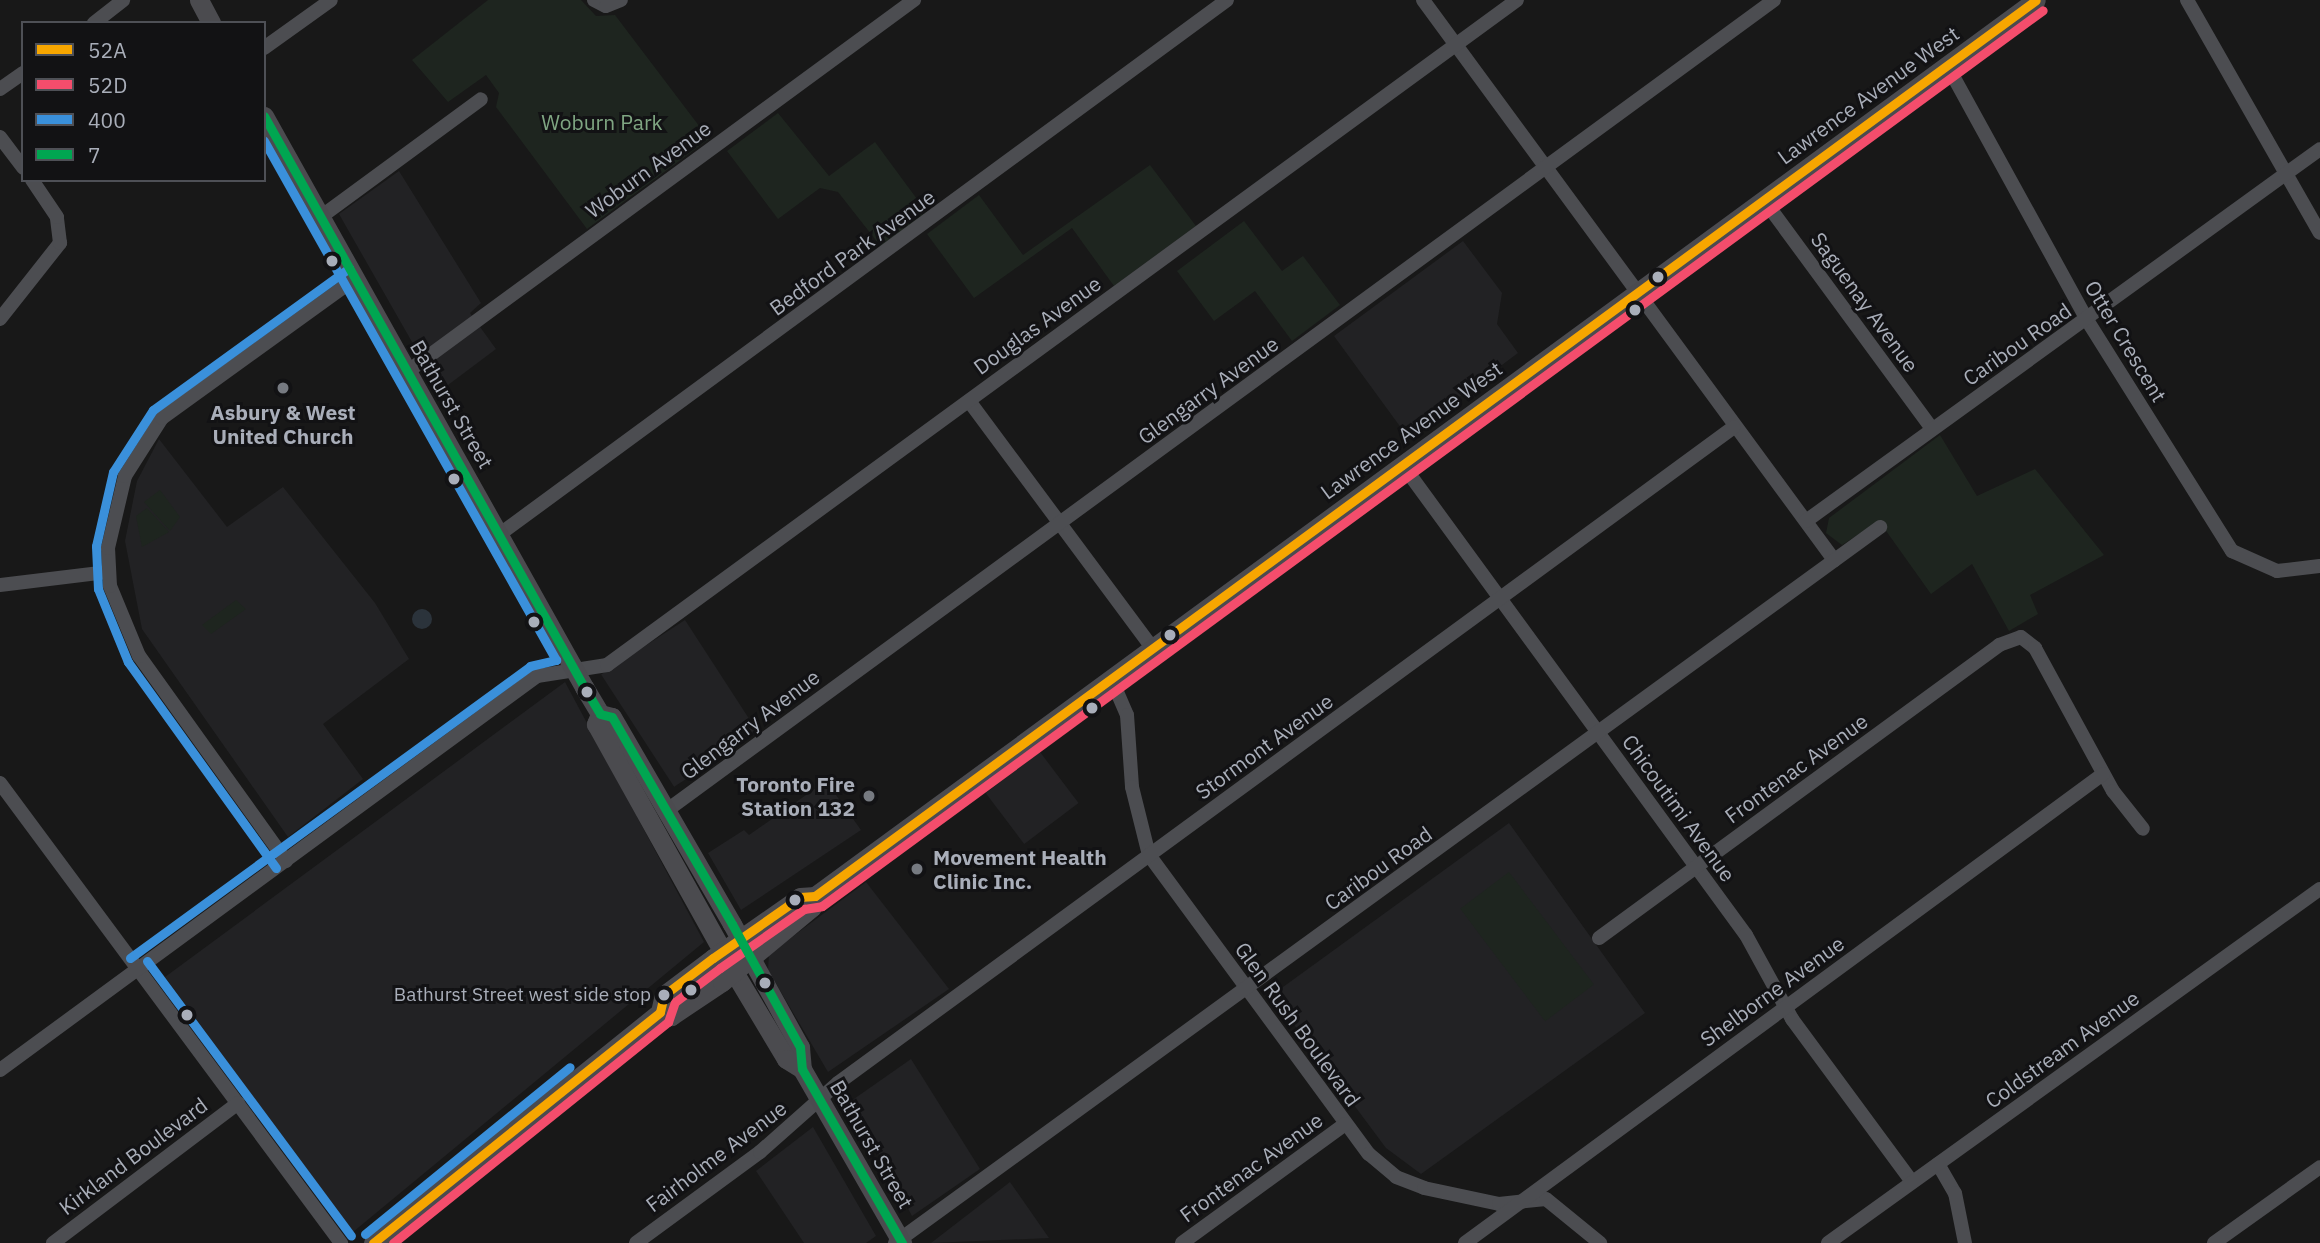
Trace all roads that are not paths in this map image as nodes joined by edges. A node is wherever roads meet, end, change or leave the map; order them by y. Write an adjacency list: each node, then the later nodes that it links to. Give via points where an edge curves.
1 (123, 0): 13 (street)
2 (198, 0): 14 (main road)
3 (331, 0): 16 (street)
4 (621, 0): 12 (street)
5 (914, 0): 35 (street, Woburn Avenue)
6 (1227, 0): 43 (street, Bedford Park Avenue)
7 (1423, 0): 15 (street)
8 (1517, 0): 15 (street, Douglas Avenue)
9 (1774, 0): 25 (street, Glengarry Avenue)
10 (2036, 0): 17 (main road, Lawrence Avenue West)
11 (2187, 0): 26 (street)
12 (598, 2)
13 (97, 21)
14 (210, 21)
15 (1457, 44): 25 (street); 36 (street, Douglas Avenue)
16 (266, 47)
17 (1947, 65): 28 (main road, Lawrence Avenue West); 34 (street, Otter Crescent)
18 (21, 74): 19 (street)
19 (0, 89)
20 (481, 99): 29 (street)
21 (266, 119): 29 (main road, Bathurst Street)
22 (0, 137): 24 (street)
23 (2320, 149): 26 (street, Caribou Road)
24 (21, 165)
25 (1545, 167): 32 (street); 41 (street, Glengarry Avenue)
26 (2287, 175): 30 (street); 34 (street, Caribou Road)
27 (33, 182): 33 (street, via 57,217 60,243)
28 (1765, 200): 32 (main road, Lawrence Avenue West); 38 (street, Saguenay Avenue)
29 (322, 216): 31 (main road, Bathurst Street)
30 (2320, 233)
31 (356, 278): 35 (main road, Bathurst Street); 46 (street, via 162,418 125,475)
32 (1637, 292): 37 (street); 39 (main road, Lawrence Avenue West)
33 (0, 319)
34 (2087, 320): 38 (street, Caribou Road); 45 (street, Otter Crescent, via 2232,551 2277,571)
35 (407, 372): 43 (main road, Bathurst Street)
36 (969, 401): 41 (street); 50 (street, Douglas Avenue, via 607,665)
37 (1734, 427): 40 (street); 48 (street, Stormont Avenue)
38 (1932, 429): 40 (street, Caribou Road)
39 (1402, 464): 48 (street, Chicoutimi Avenue); 49 (main road, Lawrence Avenue West)
40 (1806, 522): 44 (street)
41 (1061, 523): 49 (street); 56 (street, Glengarry Avenue)
42 (1880, 527): 44 (street, Caribou Road)
43 (500, 534): 50 (main road, Bathurst Street)
44 (1834, 560): 53 (street, Caribou Road)
45 (2320, 566)
46 (108, 572): 47 (street); 59 (street, via 139,656)
47 (0, 586)
48 (1498, 600): 53 (street, Chicoutimi Avenue); 58 (street, Stormont Avenue)
49 (1152, 648): 51 (main road, Lawrence Avenue West)
50 (575, 669): 52 (main road, Bathurst Street); 59 (street, Douglas Avenue, via 537,676)
51 (1111, 678): 58 (street, Glen Rush Boulevard, via 1127,715 1132,786); 62 (main road, Lawrence Avenue West)
52 (600, 714): 56 (main road, Bathurst Street, via 612,717); 65 (main road, Bathurst Street, via 596,724)
53 (1598, 733): 60 (street, Chicoutimi Avenue); 69 (street, Caribou Road)
54 (2103, 774): 57 (street); 60 (street, Frontenac Avenue, via 2035,648 2021,637 1999,645); 70 (street, Shelborne Avenue)
55 (0, 783): 67 (street)
56 (666, 811): 63 (main road, Bathurst Street)
57 (2143, 829)
58 (1149, 855): 69 (street, Glen Rush Boulevard); 74 (street, Stormont Avenue)
59 (286, 861): 67 (street, Douglas Avenue)
60 (1696, 867): 64 (street, Frontenac Avenue); 70 (street, Chicoutimi Avenue, via 1758,952)
61 (2320, 889): 77 (street, Coldstream Avenue)
62 (812, 898): 63 (main road, Lawrence Avenue West, via 800,897); 66 (main road, Lawrence Avenue West, via 811,907)
63 (740, 938): 65 (main road, Lawrence Avenue West); 66 (main road, Bathurst Street)
64 (1599, 938)
65 (723, 951): 68 (main road, Bathurst Street); 71 (main road, Lawrence Avenue West, via 663,995)
66 (752, 959): 68 (main road, Lawrence Avenue West); 72 (main road, Bathurst Street, via 800,1047)
67 (137, 968): 73 (street, Douglas Avenue); 75 (street)
68 (734, 972): 71 (main road, Lawrence Avenue West, via 674,1014); 72 (main road, Bathurst Street, via 786,1059)
69 (1247, 990): 76 (street, Glen Rush Boulevard); 81 (street, Caribou Road)
70 (1786, 1006): 79 (street, Chicoutimi Avenue); 80 (street, Shelborne Avenue)
71 (660, 1012): 84 (main road, Lawrence Avenue West)
72 (802, 1069): 74 (main road, Bathurst Street)
73 (0, 1070)
74 (820, 1101): 81 (main road, Bathurst Street); 85 (street, Fairholme Avenue)
75 (238, 1103): 82 (street, Kirkland Boulevard); 83 (street)
76 (1345, 1124): 80 (street, Glen Rush Boulevard, via 1377,1163 1407,1183 1499,1204); 86 (street, Frontenac Avenue)
77 (1938, 1164): 79 (street, Coldstream Avenue); 90 (street, via 1960,1206)
78 (2320, 1167): 91 (street)
79 (1912, 1182): 89 (street, Coldstream Avenue)
80 (1522, 1201): 87 (street, Shelborne Avenue); 88 (street, Glen Rush Boulevard, via 1546,1199)
81 (899, 1242)
82 (53, 1243)
83 (341, 1243)
84 (373, 1243)
85 (636, 1243)
86 (1182, 1243)
87 (1465, 1243)
88 (1600, 1243)
89 (1828, 1243)
90 (1965, 1243)
91 (2214, 1243)

